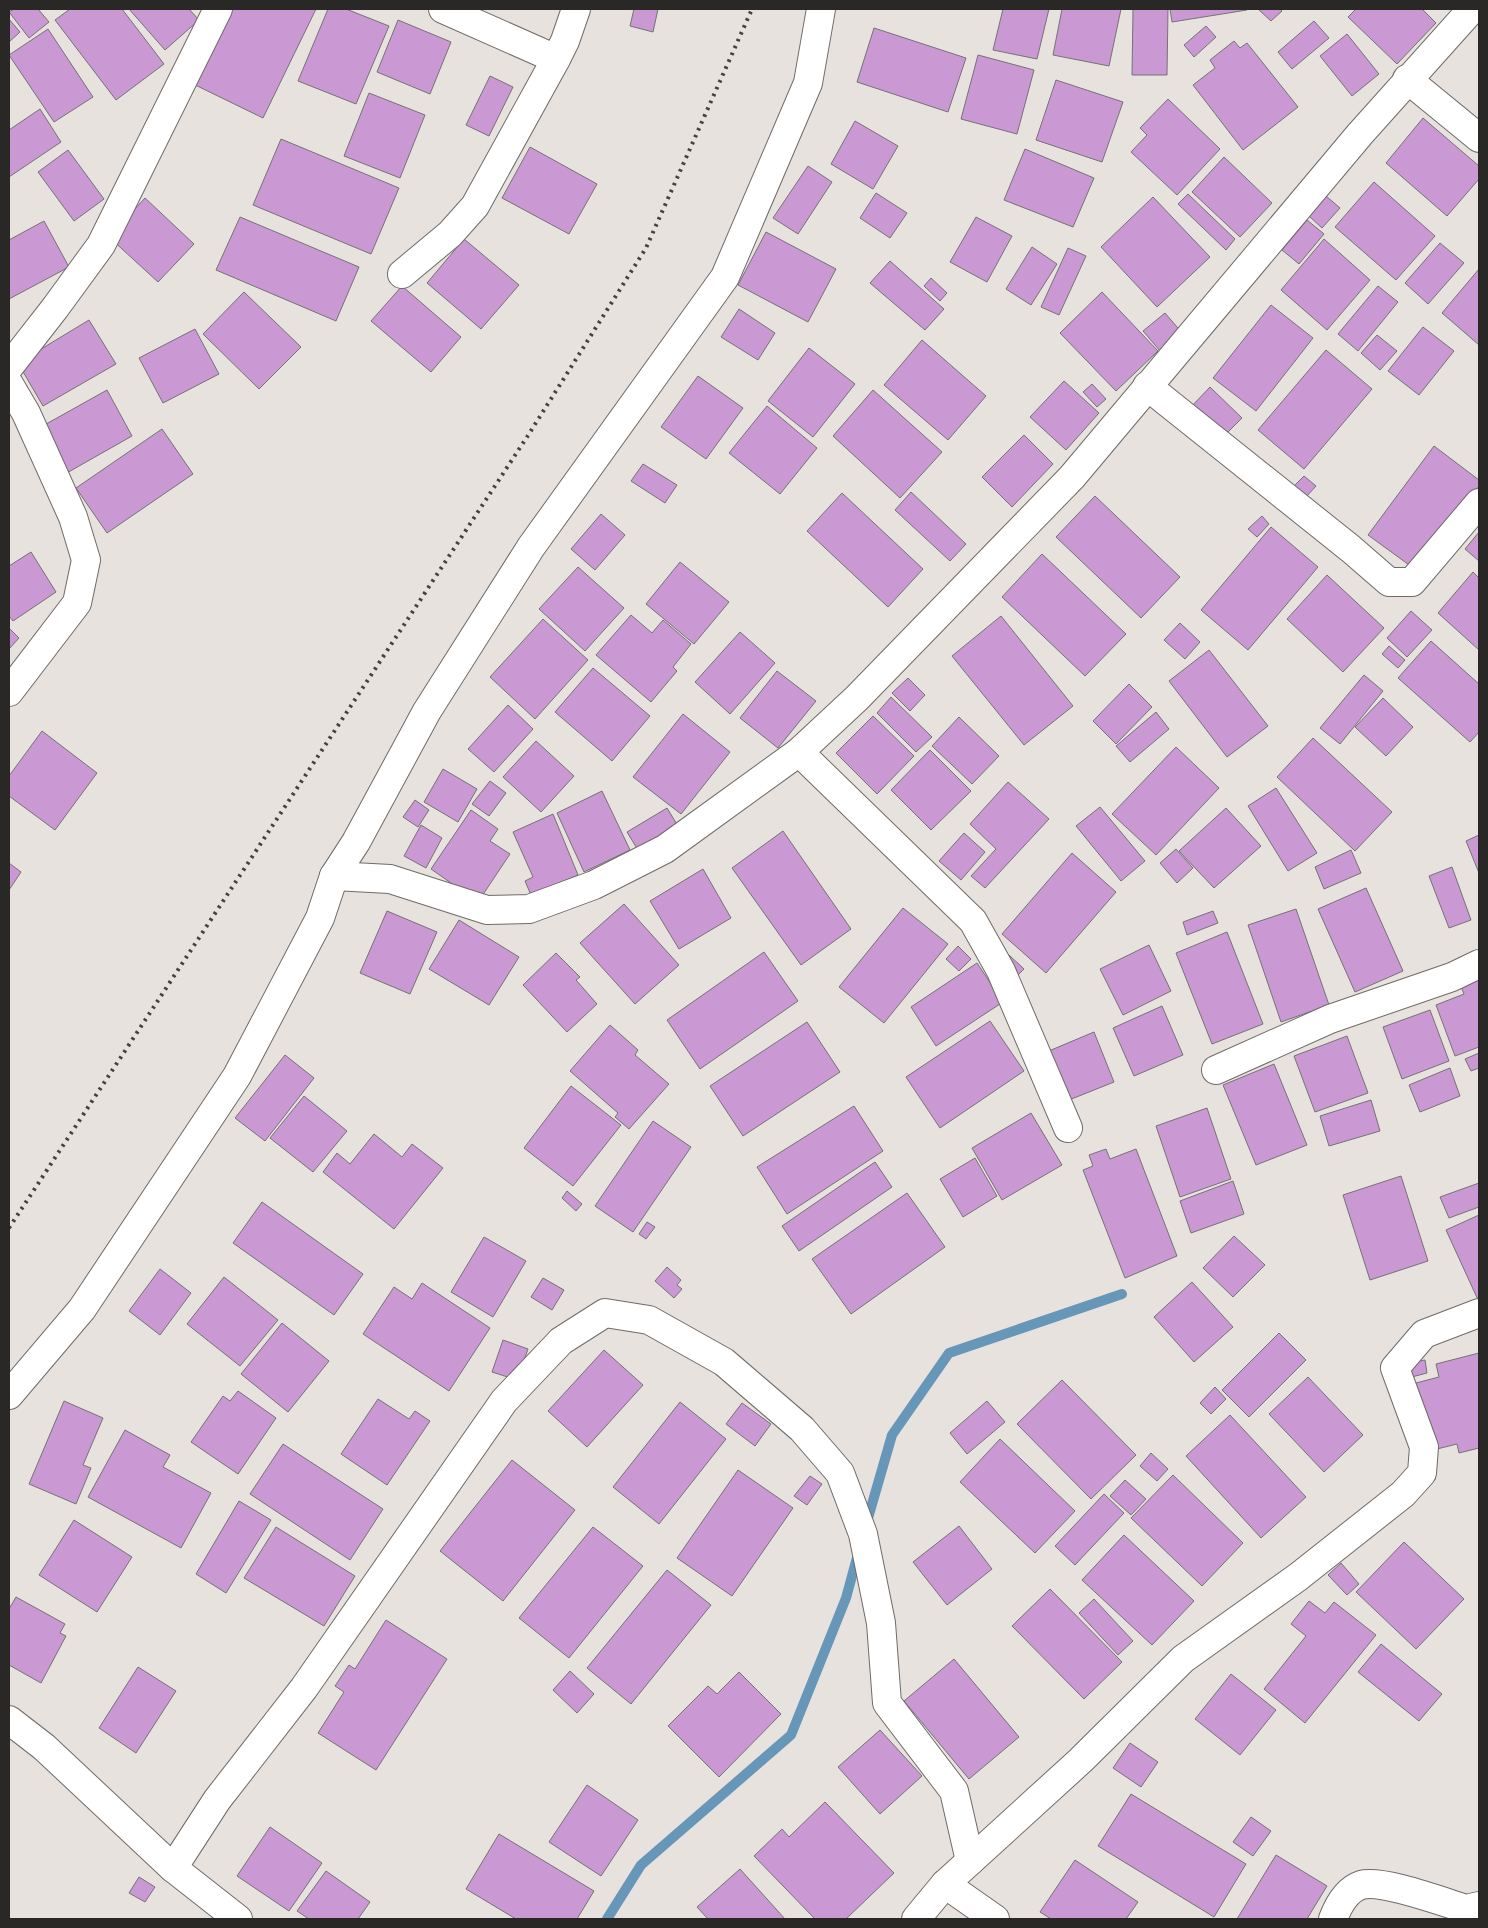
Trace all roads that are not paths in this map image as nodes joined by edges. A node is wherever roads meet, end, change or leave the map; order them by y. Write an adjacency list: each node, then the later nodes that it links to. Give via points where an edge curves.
1 (218, 9): 10 (street, via 101,245)
2 (443, 9): 6 (street)
3 (576, 9): 6 (street)
4 (821, 9): 16 (street, via 808,83 725,277 531,547 427,711)
5 (1472, 9): 7 (street)
6 (556, 59): 9 (street, via 475,206 450,234)
7 (1407, 79): 8 (street); 12 (street)
8 (1479, 138)
9 (402, 274)
10 (9, 367)
11 (9, 384): 14 (street, via 26,413 73,517 86,560 77,603)
12 (1147, 386): 13 (street, via 1388,582 1412,582); 15 (street, via 1072,477 857,698)
13 (1479, 503)
14 (9, 692)
15 (799, 752): 16 (street, via 665,849 594,885 530,909 487,910 390,879); 19 (street, via 973,921 1001,971)
16 (334, 876): 21 (street, via 320,918 237,1076 82,1309)
17 (1479, 964): 18 (street, via 1452,977 1330,1019)
18 (1216, 1070)
19 (1068, 1128)
20 (1479, 1313): 23 (street, via 1424,1334 1395,1368 1424,1447 1422,1473 1403,1494 1298,1577 1183,1659 1082,1760)
21 (9, 1395)
22 (9, 1720): 24 (street, via 44,1747)
23 (970, 1861): 24 (street, via 954,1791 887,1703 881,1623 864,1534 840,1473 802,1429 724,1362 649,1320 605,1313 562,1341 504,1401 304,1688 217,1800); 25 (street)
24 (173, 1868): 27 (street)
25 (945, 1884): 28 (street); 29 (street)
26 (1479, 1906): 30 (street, via 1466,1909 1386,1886 1361,1885 1341,1900)
27 (238, 1919)
28 (916, 1919)
29 (995, 1919)
30 (1333, 1919)

